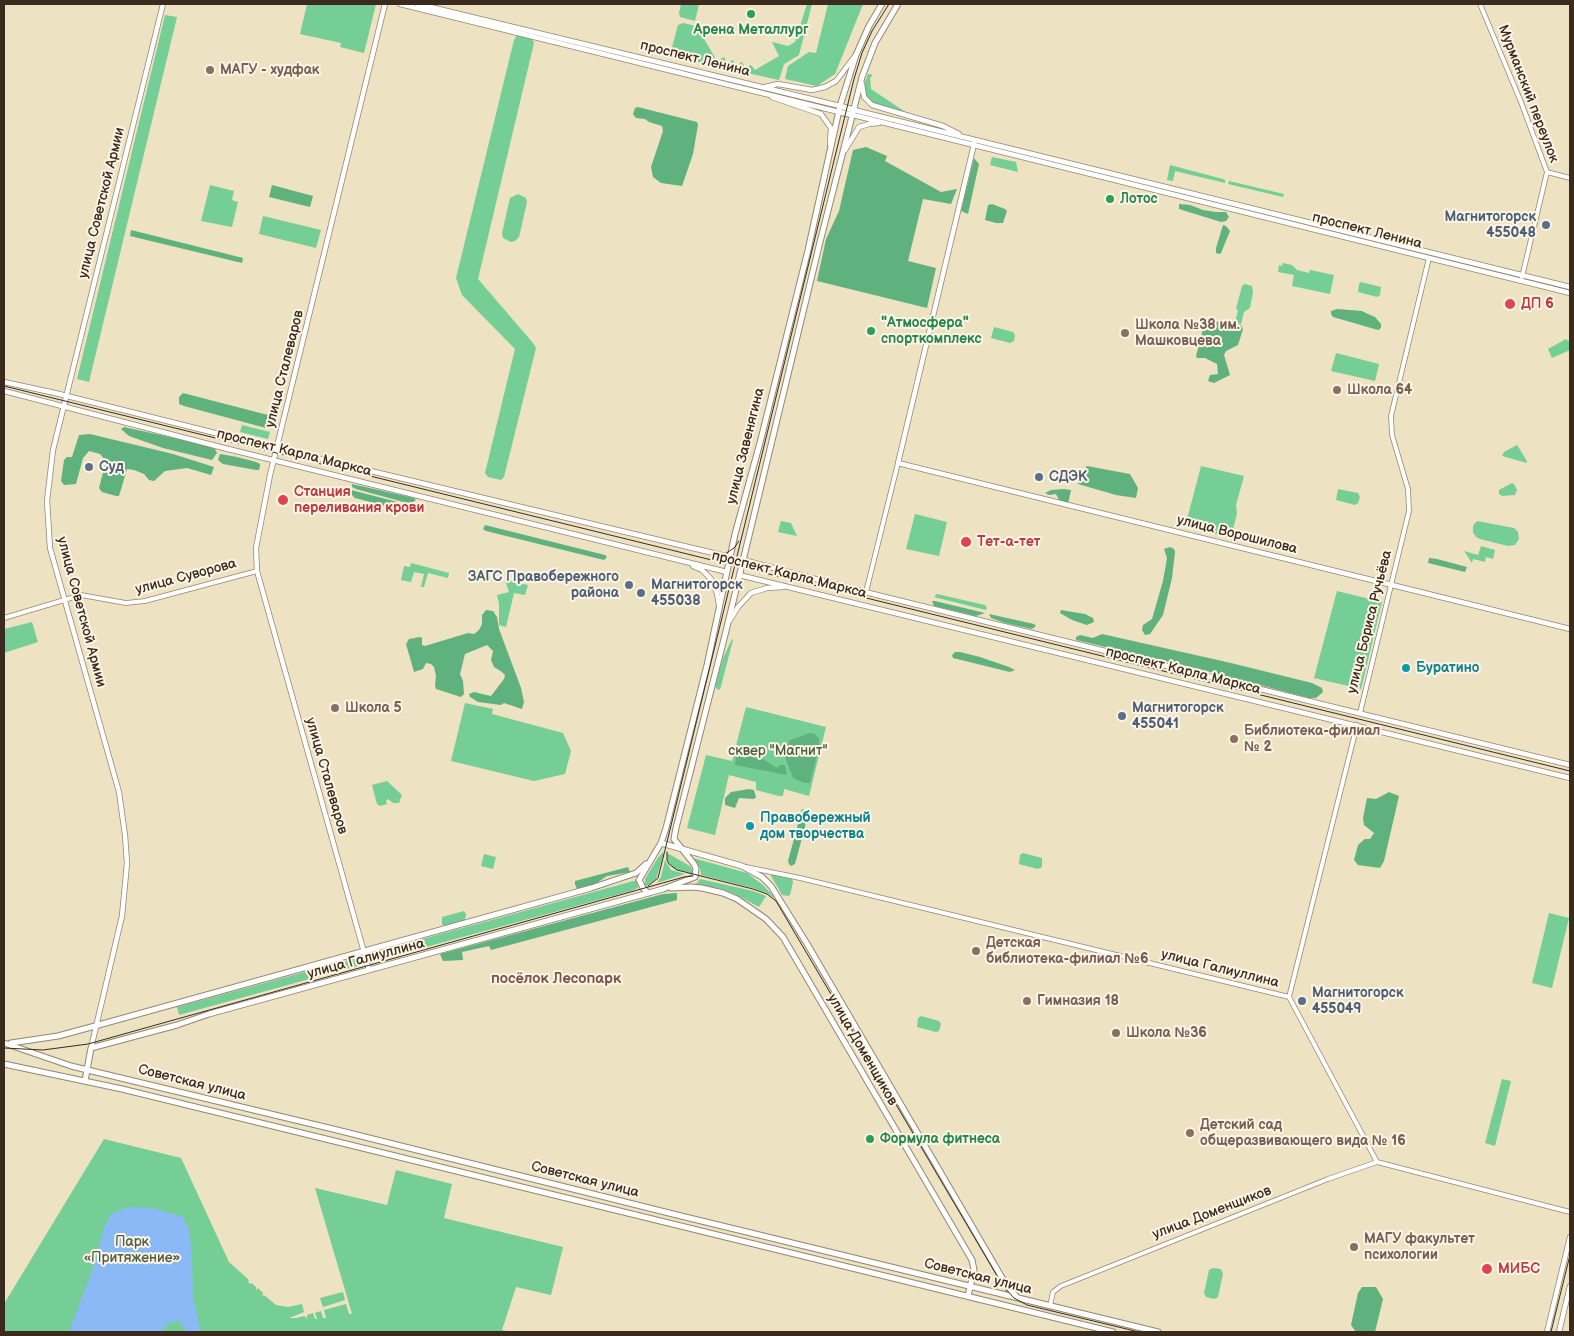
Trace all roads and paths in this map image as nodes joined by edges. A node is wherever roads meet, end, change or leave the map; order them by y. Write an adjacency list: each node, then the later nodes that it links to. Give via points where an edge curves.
1 (162, 4): 30 (main road, улица Советской Армии)
2 (385, 4): 32 (main road, улица Сталеваров)
3 (400, 4): 10 (main road, проспект Ленина)
4 (418, 4): 10 (main road, проспект Ленина)
5 (882, 4): 8 (main road, улица Завенягина)
6 (898, 4): 9 (main road, улица Завенягина, via 875,43)
7 (1480, 4): 19 (street, Мурманский переулок)
8 (856, 55): 10 (main road, улица Завенягина, via 836,81 825,87 812,90 778,84); 11 (main road, улица Завенягина)
9 (862, 77): 12 (main road, улица Завенягина); 14 (main road, проспект Ленина, via 864,96 872,105 942,126)
10 (763, 90): 11 (main road, проспект Ленина); 17 (main road, проспект Ленина, via 782,102 821,114 831,128)
11 (839, 109): 12 (main road, проспект Ленина); 17 (main road, улица Завенягина)
12 (854, 112): 13 (main road, проспект Ленина); 14 (main road, проспект Ленина); 18 (main road, улица Завенягина)
13 (888, 123): 16 (main road, проспект Ленина); 18 (main road, улица Завенягина, via 859,127)
14 (967, 138): 15 (main road, проспект Ленина)
15 (975, 140): 16 (main road); 21 (main road, проспект Ленина)
16 (973, 145): 21 (main road, проспект Ленина); 34 (main road)
17 (830, 150): 35 (main road, улица Завенягина)
18 (843, 153): 36 (main road, улица Завенягина)
19 (1547, 172): 20 (street); 24 (street, Мурманский переулок)
20 (1570, 178)
21 (1159, 188): 22 (main road, проспект Ленина); 23 (main road, проспект Ленина)
22 (1431, 251): 23 (main road, улица Бориса Ручьёва); 24 (main road, проспект Ленина)
23 (1429, 258): 25 (main road, проспект Ленина); 41 (street, улица Бориса Ручьёва, via 1390,416 1410,501)
24 (1522, 275): 25 (street, Мурманский переулок); 26 (main road, проспект Ленина)
25 (1521, 281): 27 (main road, проспект Ленина)
26 (1570, 287)
27 (1570, 293)
28 (4, 382): 30 (main road, проспект Карла Маркса)
29 (4, 391): 31 (main road, проспект Карла Маркса)
30 (66, 396): 31 (main road, улица Советской Армии); 32 (main road, проспект Карла Маркса)
31 (64, 407): 33 (main road, проспект Карла Маркса); 44 (main road, улица Советской Армии, via 50,465 47,501 50,548)
32 (277, 448): 33 (main road, улица Сталеваров); 35 (main road, проспект Карла Маркса)
33 (274, 459): 37 (main road, проспект Карла Маркса); 38 (main road, улица Сталеваров, via 257,540)
34 (898, 463): 41 (main road, улица Ворошилова); 43 (street)
35 (730, 557): 36 (main road, проспект Карла Маркса); 39 (main road, улица Завенягина)
36 (743, 560): 40 (main road, улица Завенягина); 43 (main road, проспект Карла Маркса)
37 (685, 562): 39 (main road, проспект Карла Маркса); 45 (main road, via 702,570 711,579)
38 (257, 571): 44 (street, улица Суворова, via 133,603 81,595); 61 (main road, улица Сталеваров)
39 (727, 572): 40 (main road, проспект Карла Маркса); 45 (main road, улица Завенягина)
40 (739, 575): 42 (main road, проспект Карла Маркса); 47 (main road, улица Завенягина)
41 (1391, 584): 48 (main road, улица Ворошилова); 49 (street, улица Бориса Ручьёва)
42 (786, 586): 47 (main road, via 751,593); 50 (main road, проспект Карла Маркса)
43 (866, 592): 49 (main road, проспект Карла Маркса)
44 (64, 599): 46 (street, улица Суворова); 64 (main road, улица Советской Армии, via 119,792 125,835 127,863 122,916)
45 (719, 607): 53 (main road, улица Завенягина, via 698,702)
46 (4, 618)
47 (728, 624): 54 (main road, улица Завенягина, via 676,828 674,839)
48 (1570, 629)
49 (1360, 713): 50 (main road, улица Бориса Ручьёва); 51 (main road, проспект Карла Маркса)
50 (1357, 726): 52 (main road, проспект Карла Маркса); 63 (street, улица Бориса Ручьёва)
51 (1570, 765)
52 (1570, 778)
53 (660, 843): 54 (main road, улица Галиуллина); 55 (main road, улица Галиуллина)
54 (681, 849): 56 (main road, улица Галиуллина); 59 (main road, улица Галиуллина, via 696,868 695,877)
55 (649, 862): 60 (main road, улица Галиуллина, via 639,880); 61 (main road, улица Галиуллина, via 636,873 592,888)
56 (742, 866): 57 (street, улица Галиуллина); 58 (main road, улица Доменщиков)
57 (769, 871): 58 (street); 63 (street, улица Галиуллина)
58 (766, 881): 82 (main road, улица Доменщиков, via 801,934 1004,1282)
59 (664, 889): 60 (main road, улица Галиуллина); 79 (main road, улица Доменщиков, via 691,887 723,893 751,907 778,931 972,1260 974,1270)
60 (648, 893): 62 (main road, улица Галиуллина)
61 (364, 951): 62 (main road, улица Сталеваров); 64 (main road, улица Галиуллина)
62 (369, 970): 66 (main road, улица Галиуллина)
63 (1289, 997): 74 (street, улица Галиуллина)
64 (95, 1026): 65 (main road, Советская улица, via 49,1038); 66 (main road, улица Советской Армии)
65 (6, 1043): 69 (main road, Советская улица)
66 (91, 1048): 69 (main road, улица Советской Армии)
67 (4, 1064): 68 (main road, Советская улица)
68 (15, 1067): 70 (main road); 71 (main road, Советская улица)
69 (88, 1069): 71 (main road, улица Советской Армии); 72 (main road, Советская улица)
70 (4, 1070)
71 (85, 1081): 73 (main road, Советская улица)
72 (338, 1130): 73 (main road); 75 (main road, Советская улица)
73 (336, 1141): 76 (main road, Советская улица)
74 (1377, 1162): 77 (street); 83 (street, улица Доменщиков, via 1061,1286 1053,1292)
75 (604, 1196): 76 (main road); 79 (main road, Советская улица)
76 (601, 1207): 81 (main road, Советская улица)
77 (1570, 1212)
78 (1570, 1237): 87 (main road)
79 (970, 1286): 81 (main road, улица Доменщиков); 82 (main road, Советская улица)
80 (1570, 1286): 88 (main road)
81 (968, 1296): 84 (main road, Советская улица)
82 (1019, 1298): 83 (main road, Советская улица)
83 (1050, 1306): 84 (main road, улица Доменщиков); 86 (main road, Советская улица)
84 (1047, 1316): 85 (main road, Советская улица)
85 (1113, 1332)
86 (1158, 1332)
87 (1547, 1332)
88 (1559, 1332)

